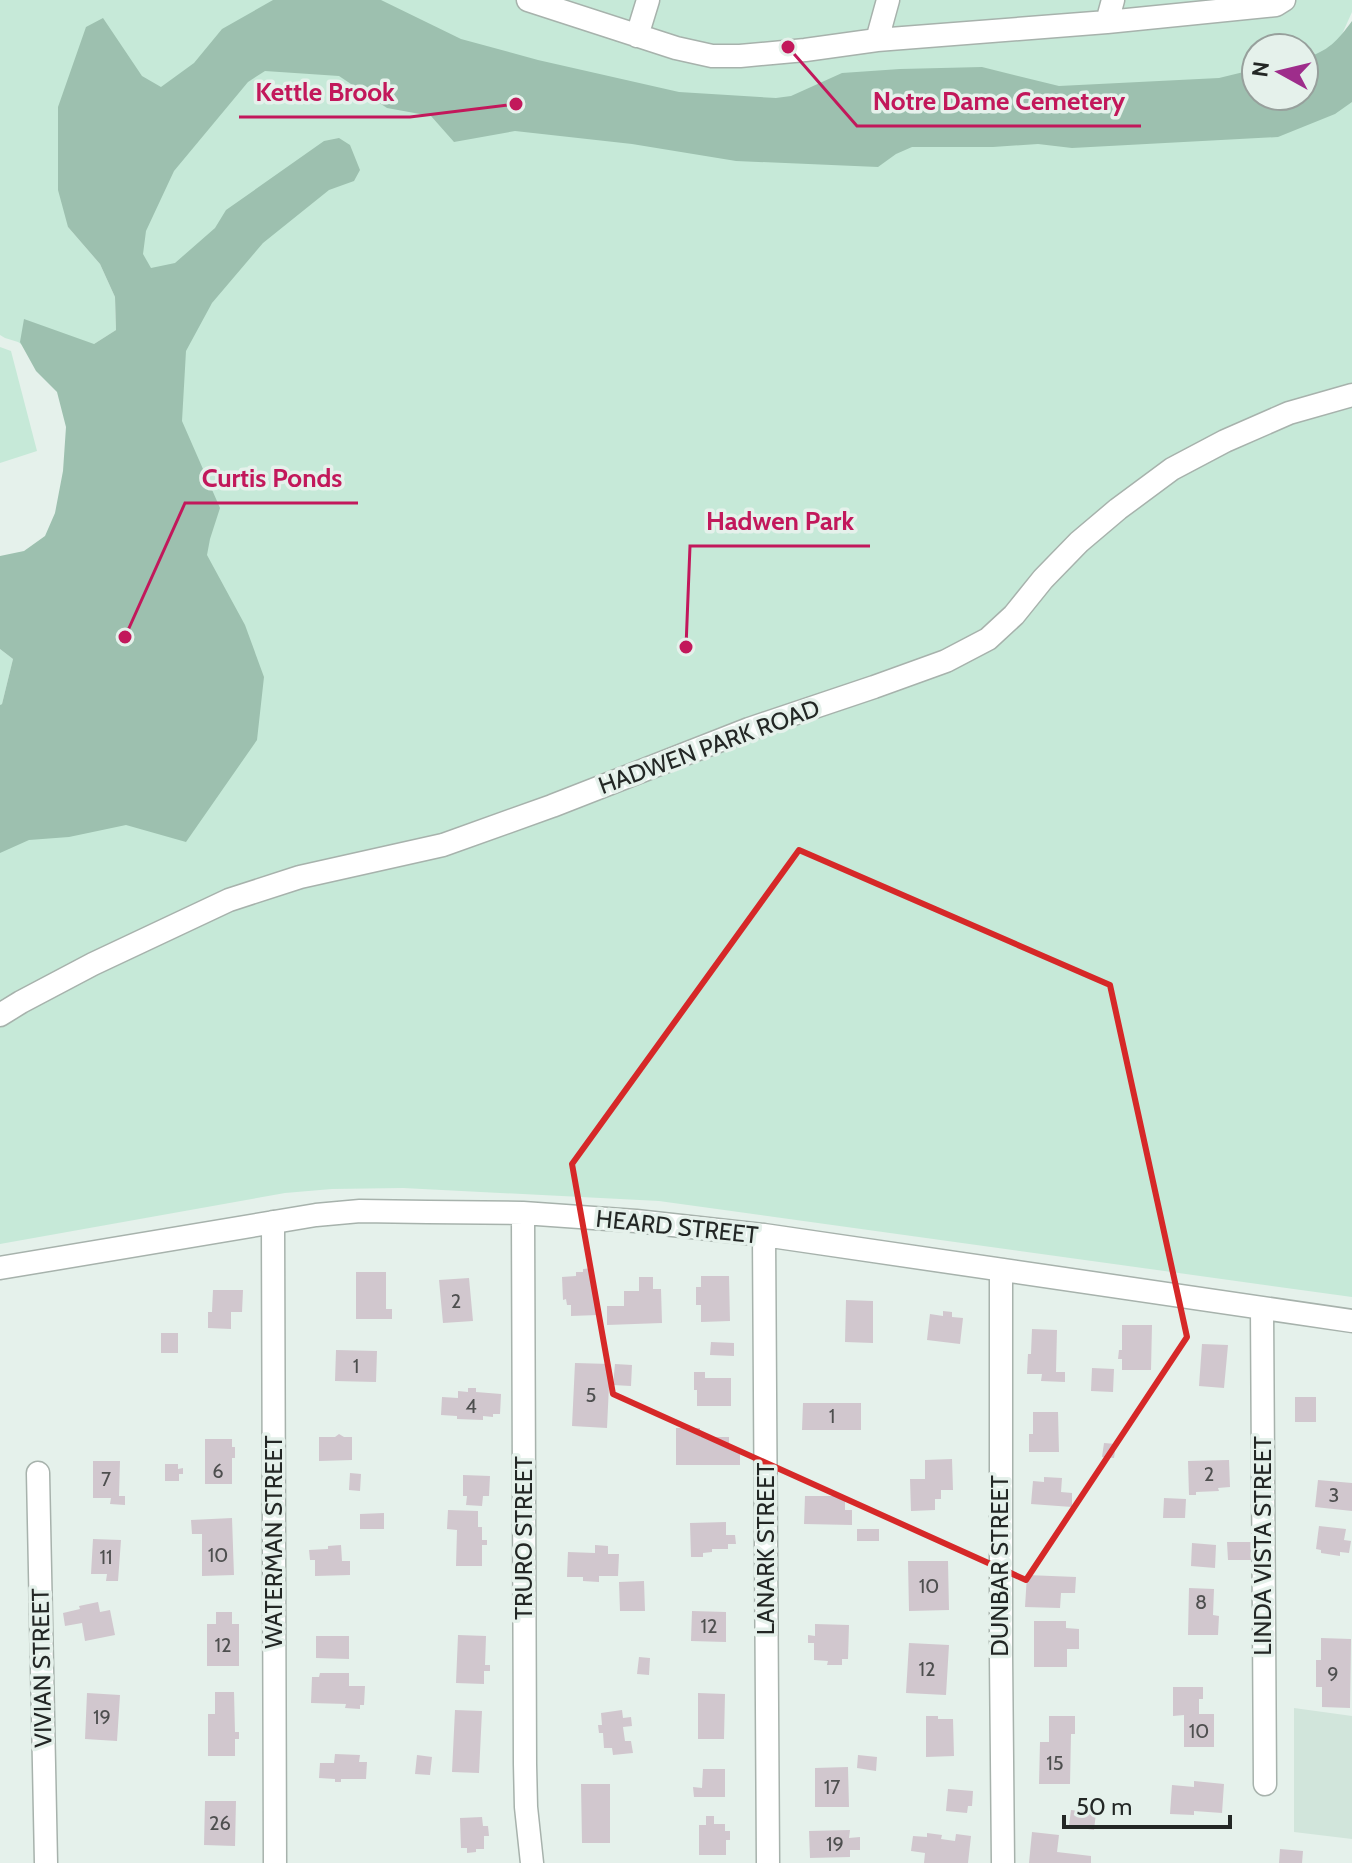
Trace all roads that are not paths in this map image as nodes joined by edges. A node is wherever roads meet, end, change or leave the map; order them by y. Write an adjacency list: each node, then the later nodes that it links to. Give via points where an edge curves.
1 (528, 0): 7 (street)
2 (648, 0): 7 (street)
3 (888, 0): 8 (street)
4 (1113, 0): 6 (street)
5 (1284, 0): 6 (street)
6 (1107, 22): 8 (street)
7 (637, 36): 8 (street, via 712,56)
8 (877, 40)
9 (1352, 395): 10 (street, HADWEN PARK ROAD, via 1289,413 1172,469 1079,542 988,639 946,661 443,845 300,877 229,900)
10 (6, 1011)
11 (523, 1213): 12 (street, HEARD STREET, via 360,1211); 13 (street, HEARD STREET); 22 (street, TRURO STREET, via 525,1764)
12 (273, 1222): 14 (street, HEARD STREET); 21 (street, WATERMAN STREET)
13 (764, 1235): 15 (street, HEARD STREET); 23 (street, LANARK STREET)
14 (0, 1268)
15 (1001, 1270): 16 (street, HEARD STREET); 24 (street, DUNBAR STREET)
16 (1262, 1308): 17 (street, HEARD STREET); 19 (street, LINDA VISTA STREET)
17 (1352, 1321)
18 (38, 1473): 20 (street, VIVIAN STREET)
19 (1265, 1784)
20 (46, 1863)
21 (275, 1863)
22 (532, 1863)
23 (768, 1863)
24 (1003, 1863)

